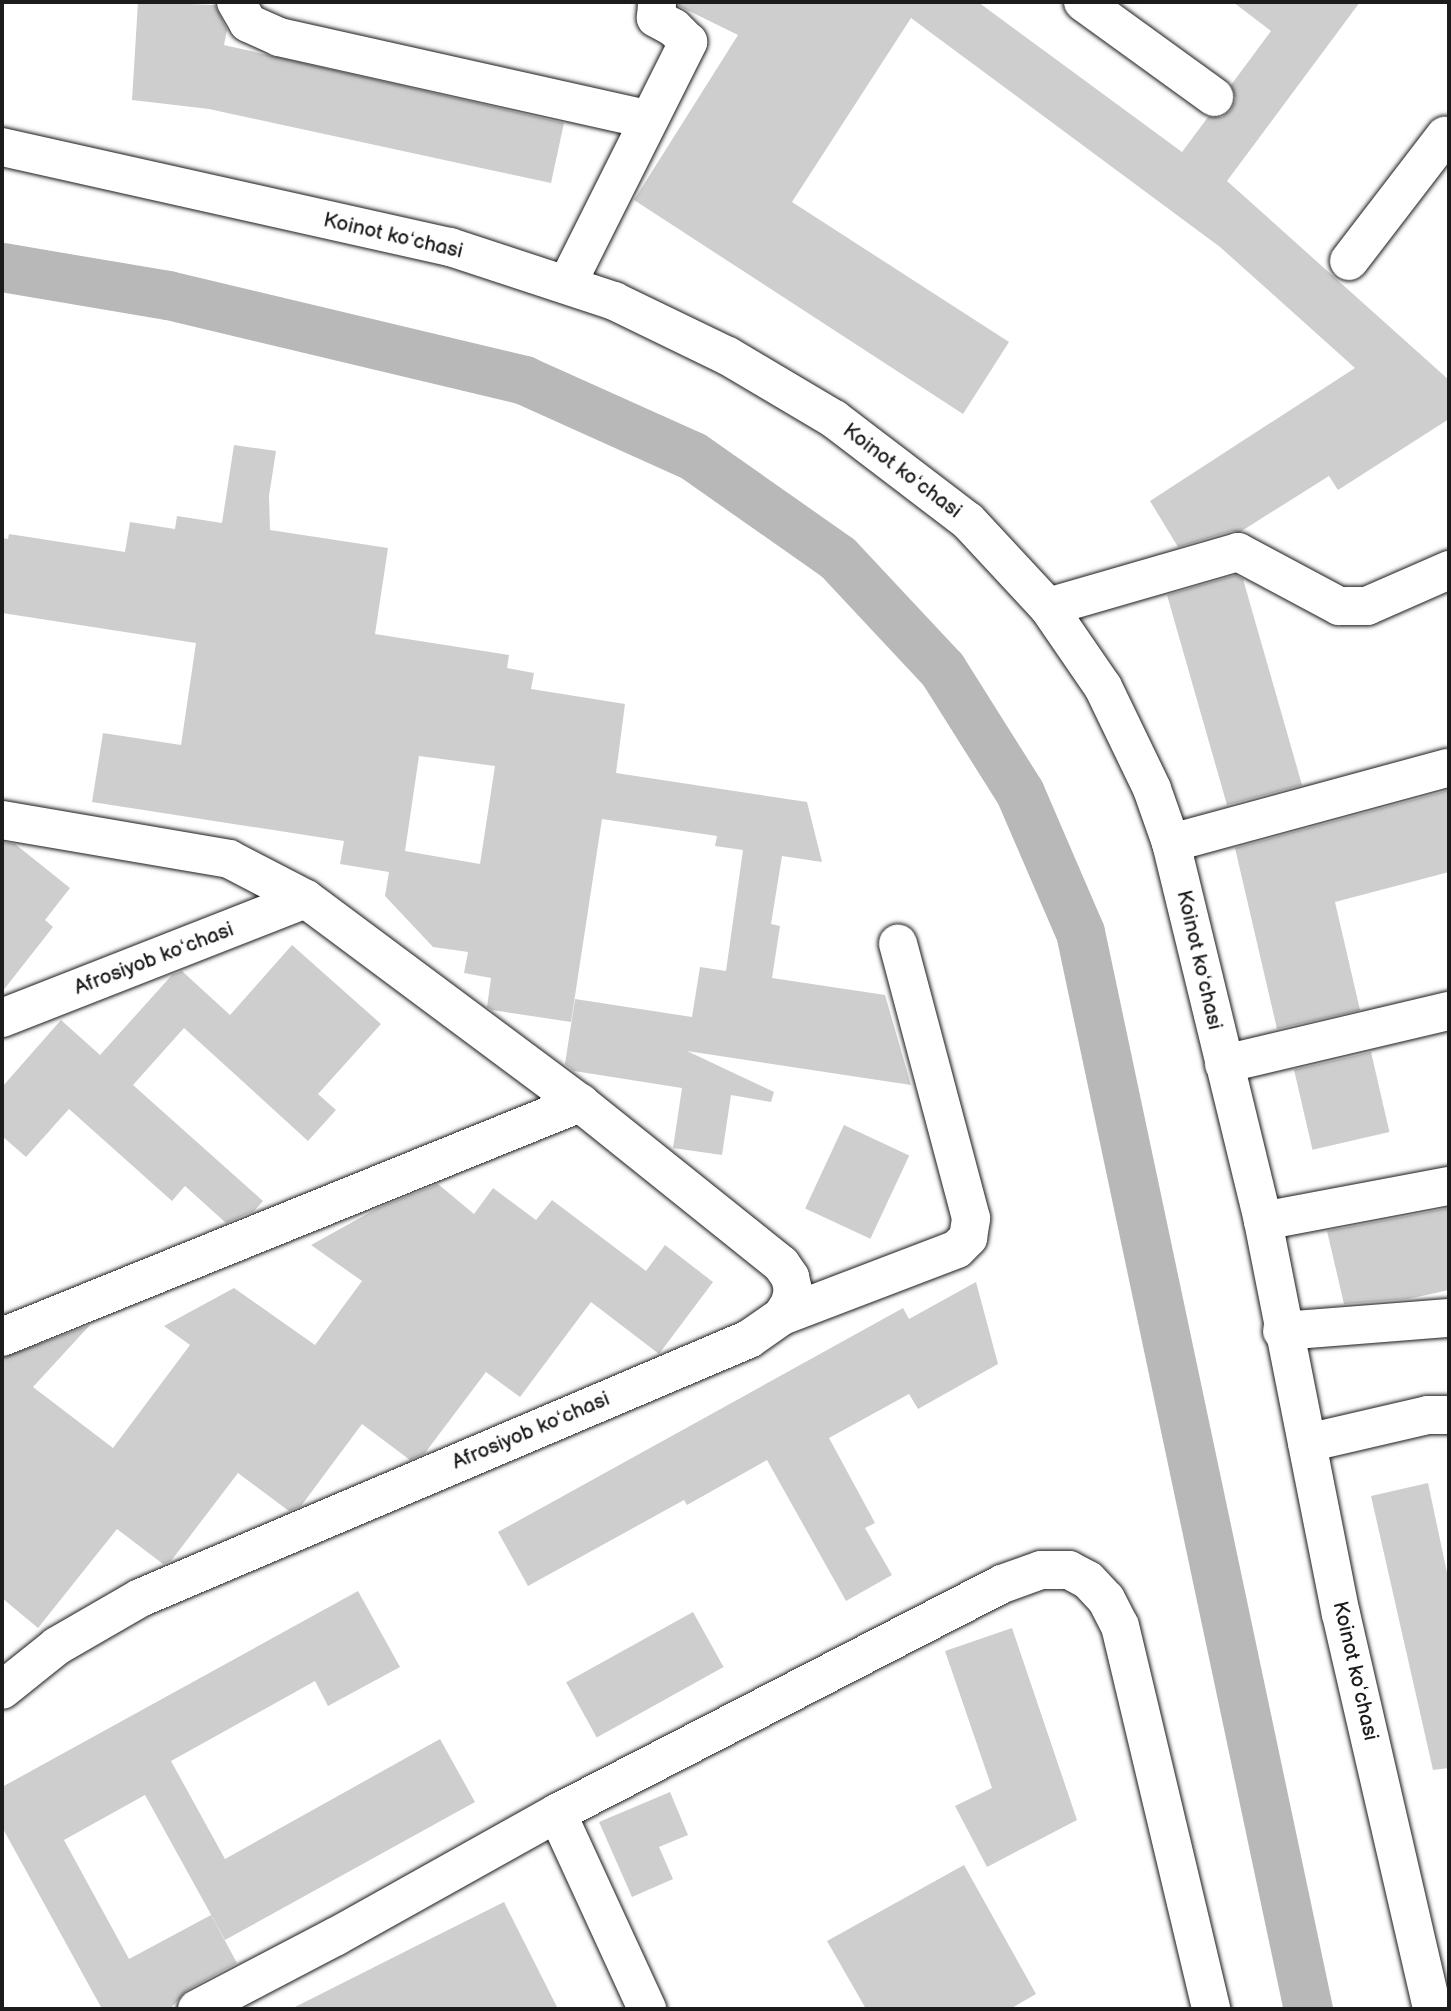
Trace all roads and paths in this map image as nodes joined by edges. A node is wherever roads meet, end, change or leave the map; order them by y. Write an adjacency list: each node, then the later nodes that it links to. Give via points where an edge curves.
1 (236, 2): 5 (street, via 248,23 279,37)
2 (657, 2): 5 (street, via 656,18 688,42)
3 (1083, 2): 4 (street)
4 (1214, 97)
5 (647, 119): 9 (street)
6 (1448, 144): 8 (street)
7 (2, 147): 9 (street, Koinot koʻchasi, via 450,247)
8 (1349, 261)
9 (567, 284): 11 (street, Koinot koʻchasi, via 614,301 727,356 834,419 968,521)
10 (1449, 570): 11 (street, via 1367,606 1339,606 1238,552)
11 (1048, 607): 14 (street, Koinot koʻchasi, via 1103,687 1152,789)
12 (1447, 768): 14 (street)
13 (2, 820): 15 (street, via 229,859)
14 (1171, 843): 19 (street, Koinot koʻchasi)
15 (306, 899): 18 (street, Afrosiyob koʻchasi); 20 (street)
16 (898, 944): 23 (street, Afrosiyob koʻchasi, via 971,1218 968,1238 957,1249)
17 (1449, 1011): 19 (street)
18 (2, 1018)
19 (1224, 1064): 22 (street, Koinot koʻchasi)
20 (580, 1103): 23 (street, via 782,1264 793,1290); 26 (street)
21 (1449, 1186): 22 (street)
22 (1262, 1221): 25 (street, Koinot koʻchasi)
23 (782, 1316): 29 (street, Afrosiyob koʻchasi, via 749,1339 140,1598 57,1646)
24 (1449, 1318): 25 (street)
25 (1282, 1331): 28 (street, Koinot koʻchasi)
26 (2, 1337)
27 (1449, 1415): 28 (street, via 1428,1415)
28 (1307, 1443): 34 (street, Koinot koʻchasi, via 1341,1614)
29 (2, 1690)
30 (557, 1812): 31 (street); 32 (street); 33 (street, via 1002,1584 1041,1570 1069,1570 1088,1580 1106,1599 1120,1626)
31 (197, 2009)
32 (647, 2009)
33 (1211, 2009)
34 (1432, 2009)

